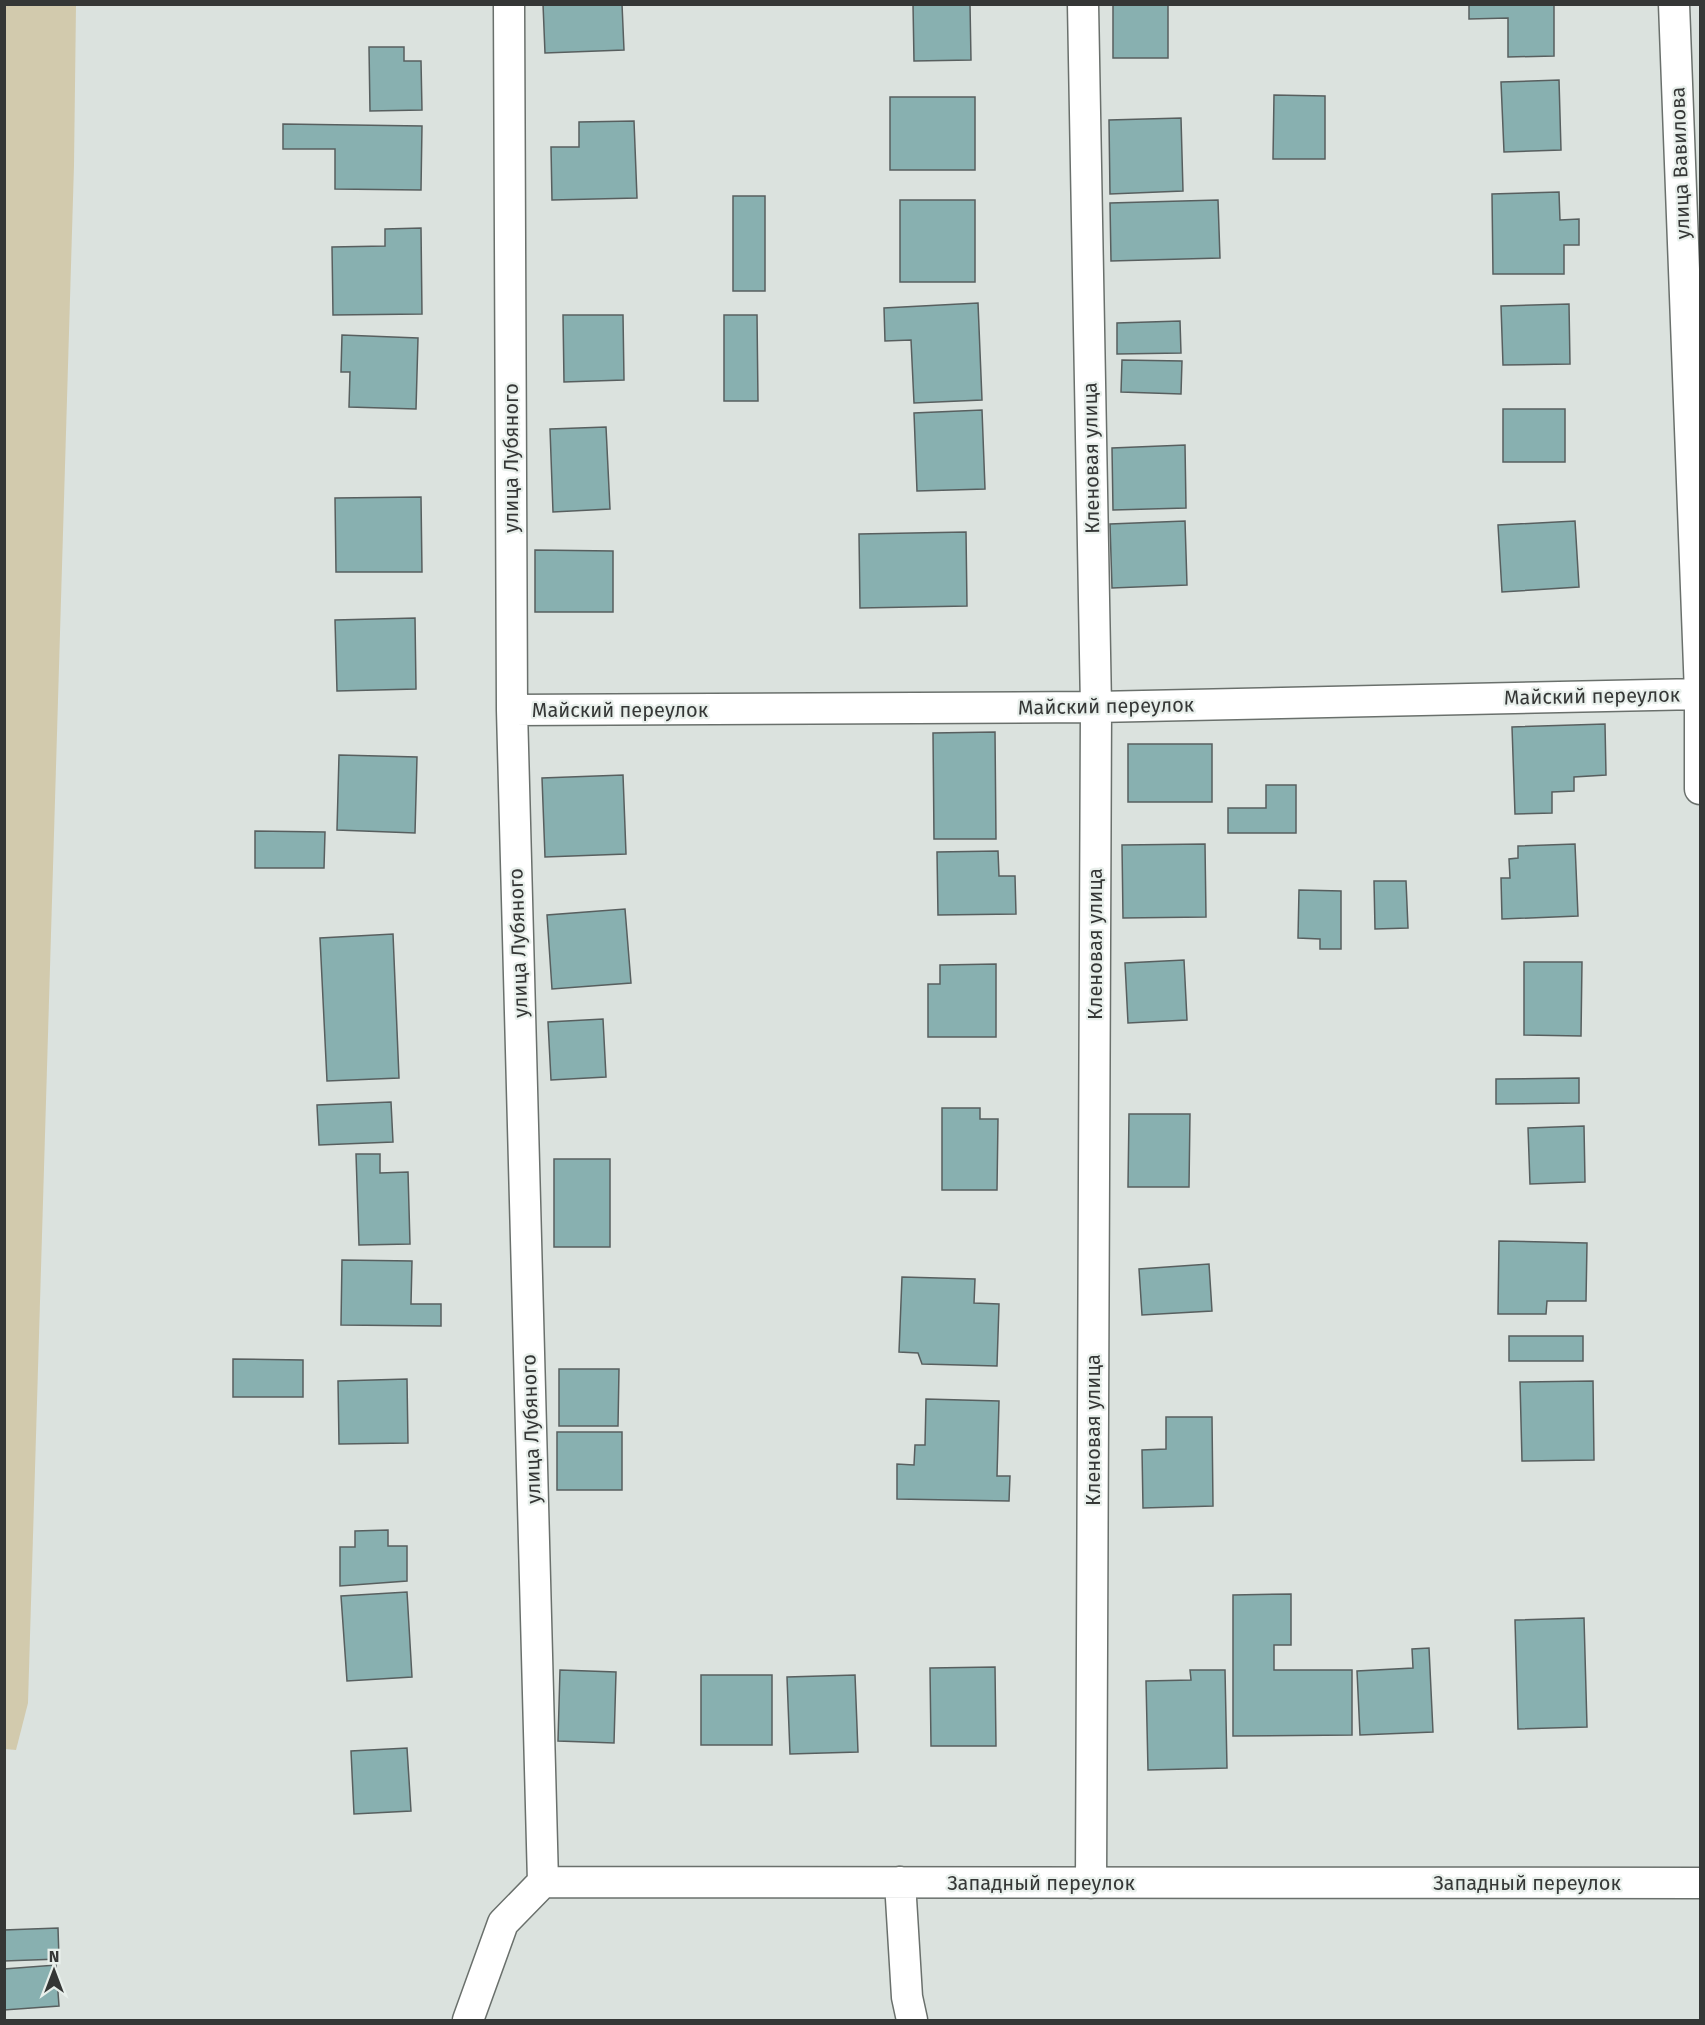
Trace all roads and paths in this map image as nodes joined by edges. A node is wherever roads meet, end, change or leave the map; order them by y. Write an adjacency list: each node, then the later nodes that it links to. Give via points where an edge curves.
1 (509, 4): 7 (street, улица Лубяного)
2 (1083, 4): 6 (street, Кленовая улица)
3 (1674, 4): 4 (street, улица Вавилова)
4 (1690, 150): 5 (street, улица Вавилова)
5 (1700, 694): 6 (street, Майский переулок); 8 (street, улица Вавилова)
6 (1096, 707): 7 (street, Майский переулок); 11 (street, Кленовая улица)
7 (512, 710): 9 (street, улица Лубяного)
8 (1701, 789)
9 (543, 1882): 10 (street, Западный переулок); 13 (street, via 503,1923)
10 (900, 1882): 11 (street, Западный переулок); 14 (street)
11 (1091, 1883): 12 (street, Западный переулок)
12 (1701, 1883)
13 (468, 2020)
14 (912, 2020)

